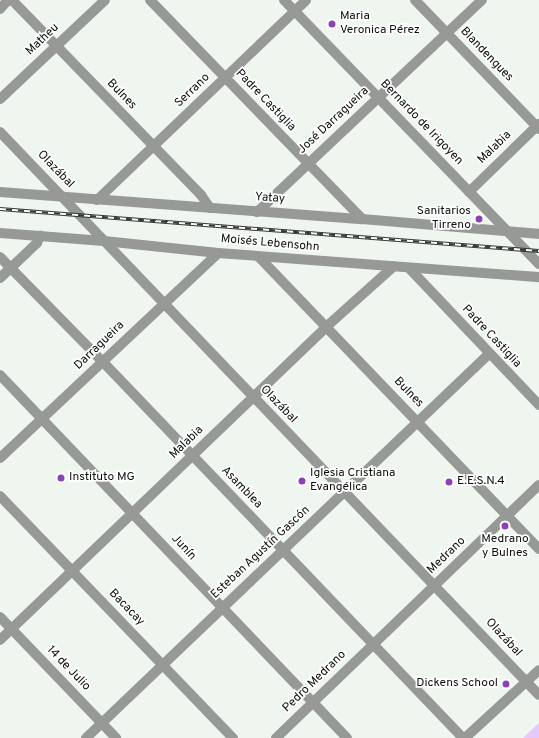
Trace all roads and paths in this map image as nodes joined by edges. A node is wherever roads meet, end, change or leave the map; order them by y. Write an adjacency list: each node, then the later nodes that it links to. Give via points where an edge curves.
1 (8, 0): 9 (street)
2 (12, 0): 12 (street, Bulnes)
3 (105, 0): 12 (street, Matheu)
4 (150, 0): 13 (street, Padre Castiglia)
5 (284, 0): 10 (street, Bernardo de Irigoyen)
6 (306, 0): 10 (street, Serrano)
7 (415, 0): 11 (street, Blandengues)
8 (482, 0): 11 (street, José Darragueira)
9 (0, 10)
10 (295, 11): 13 (street, Serrano); 14 (street, Bernardo de Irigoyen)
11 (446, 32): 14 (street, José Darragueira); 16 (street, Blandengues)
12 (56, 46): 15 (street, Matheu); 18 (street, Bulnes)
13 (225, 78): 18 (street, Serrano); 19 (street, Padre Castiglia)
14 (378, 97): 19 (street, José Darragueira); 21 (street, Bernardo de Irigoyen)
15 (0, 99)
16 (538, 126): 21 (street, Malabia)
17 (0, 132): 22 (street, Olazábal)
18 (154, 147): 23 (street, Serrano); 24 (street, Bulnes, via 201,195)
19 (308, 163): 25 (street, José Darragueira); 26 (street, Padre Castiglia)
20 (0, 192): 22 (street, Yatay)
21 (469, 192): 27 (street, Bernardo de Irigoyen)
22 (64, 198): 23 (street, Yatay); 31 (street, Olazábal)
23 (97, 200): 24 (street, Yatay)
24 (210, 208): 25 (street, Yatay)
25 (257, 212): 26 (street, Yatay)
26 (362, 219): 27 (street, Yatay)
27 (507, 230): 29 (street, Yatay); 35 (street, Bernardo de Irigoyen)
28 (0, 233): 30 (street, Moisés Lebensohn)
29 (539, 234)
30 (40, 236): 31 (street, Moisés Lebensohn); 38 (street, via 38,243)
31 (104, 241): 32 (street, Moisés Lebensohn); 41 (street, Olazábal)
32 (218, 252): 33 (street, Moisés Lebensohn); 41 (street, Darragueira)
33 (258, 256): 36 (street, Moisés Lebensohn); 42 (street, Bulnes)
34 (0, 257): 38 (street, Asamblea)
35 (539, 264)
36 (394, 266): 37 (street, Moisés Lebensohn); 42 (street, Malabia)
37 (409, 268): 39 (street, Moisés Lebensohn); 43 (street, Padre Castiglia)
38 (10, 269): 40 (street); 44 (street, Asamblea)
39 (539, 277)
40 (0, 278)
41 (163, 303): 44 (street, Darragueira); 46 (street, Olazábal)
42 (326, 327): 46 (street, Malabia); 49 (street, Bulnes)
43 (489, 354): 47 (street, Padre Castiglia); 49 (street, Esteban Agustín Gascón)
44 (103, 362): 48 (street, Darragueira); 50 (street, Asamblea)
45 (0, 374): 48 (street, Junín)
46 (253, 398): 50 (street, Malabia); 53 (street, Olazábal)
47 (539, 405)
48 (42, 418): 51 (street, Darragueira); 55 (street, Junín)
49 (418, 422): 53 (street, Esteban Agustín Gascón); 56 (street, Bulnes)
50 (192, 456): 55 (street, Malabia); 58 (street, Asamblea)
51 (0, 458)
52 (539, 485): 56 (street, Medrano)
53 (344, 492): 58 (street, Esteban Agustín Gascón); 60 (street, Olazábal)
54 (0, 496): 59 (street, Bacacay)
55 (132, 513): 59 (street, Malabia); 61 (street, Junín)
56 (507, 515): 57 (street, Bulnes); 60 (street, Medrano)
57 (539, 549)
58 (283, 551): 61 (street, Esteban Agustín Gascón); 65 (street, Asamblea)
59 (72, 571): 63 (street, Malabia); 66 (street, Bacacay)
60 (436, 586): 65 (street, Medrano); 68 (street, Olazábal)
61 (222, 608): 66 (street, Esteban Agustín Gascón); 70 (street, Junín)
62 (0, 617): 63 (street, 14 de Julio)
63 (12, 629): 64 (street, Malabia); 71 (street, 14 de Julio)
64 (0, 640)
65 (373, 644): 70 (street, Pedro Medrano); 77 (street, Asamblea)
66 (162, 665): 71 (street, Esteban Agustín Gascón); 74 (street, Bacacay)
67 (539, 670): 68 (street)
68 (527, 682): 69 (street, Olazábal); 77 (street)
69 (539, 695)
70 (313, 702): 75 (street, Pedro Medrano); 76 (street, Junín)
71 (102, 723): 72 (street, Esteban Agustín Gascón); 73 (street, 14 de Julio)
72 (86, 738)
73 (116, 738)
74 (234, 738)
75 (276, 738)
76 (347, 738)
77 (464, 738)

